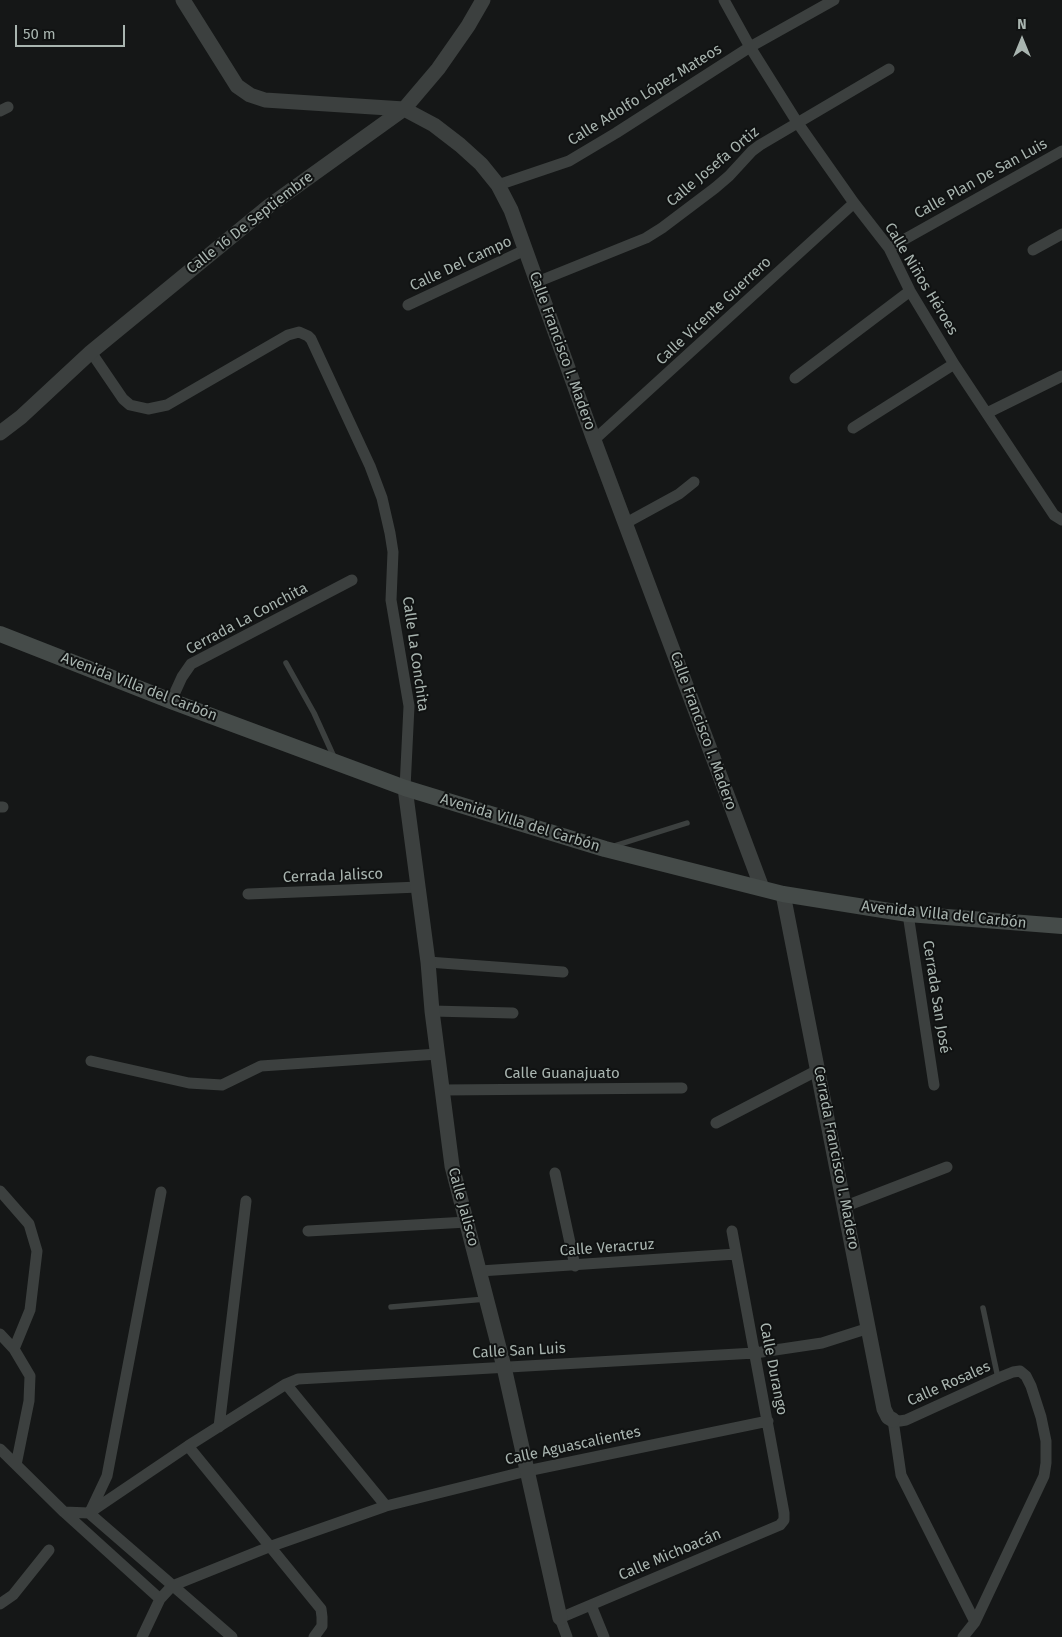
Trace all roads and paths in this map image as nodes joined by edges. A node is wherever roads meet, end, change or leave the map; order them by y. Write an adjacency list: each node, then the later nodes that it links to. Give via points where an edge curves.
1 (183, 0): 7 (street, Calle Francisco I. Madero, via 237,86 250,95 265,100)
2 (483, 0): 7 (street, Calle 16 De Septiembre, via 438,69)
3 (724, 0): 5 (street, Calle Niños Héroes)
4 (834, 0): 5 (street, Calle Adolfo López Mateos)
5 (750, 47): 8 (street, Calle Niños Héroes); 10 (street, Calle Adolfo López Mateos, via 569,161)
6 (889, 69): 8 (street, Calle Josefa Ortiz)
7 (404, 109): 10 (street, Calle Francisco I. Madero, via 434,125 460,145); 19 (street, Calle 16 De Septiembre, via 269,206)
8 (797, 122): 11 (street, Calle Niños Héroes); 16 (street, Calle Josefa Ortiz, via 756,148 715,188 646,238)
9 (1062, 151): 13 (street, Calle Plan De San Luis)
10 (498, 185): 14 (street, Calle Francisco I. Madero)
11 (854, 203): 13 (street, Calle Niños Héroes); 26 (street, Calle Vicente Guerrero)
12 (1062, 234): 15 (street)
13 (889, 248): 17 (street, Calle Niños Héroes)
14 (526, 250): 16 (street, Calle Francisco I. Madero); 18 (street, Calle Del Campo)
15 (1033, 250)
16 (537, 282): 26 (street, Calle Francisco I. Madero)
17 (910, 291): 20 (street, Calle Niños Héroes); 22 (street)
18 (408, 305)
19 (91, 352): 25 (street, Calle 16 De Septiembre, via 21,417); 35 (street, Calle La Conchita, via 123,399 130,405 148,409 167,405 294,332 311,339 370,466 389,525 393,552 391,600 409,706)
20 (954, 364): 23 (street, Calle Niños Héroes); 24 (street)
21 (1062, 376): 23 (street)
22 (795, 378)
23 (988, 413): 28 (street, Calle Niños Héroes, via 1054,515)
24 (853, 428)
25 (1, 430)
26 (594, 440): 29 (street, Calle Francisco I. Madero)
27 (694, 482): 29 (street, via 679,494)
28 (1062, 520)
29 (626, 523): 39 (street, Calle Francisco I. Madero)
30 (352, 580): 33 (street, Cerrada La Conchita, via 191,664)
31 (0, 634): 33 (main road, Avenida Villa del Carbón)
32 (286, 663): 34 (lane)
33 (171, 701): 34 (main road, Avenida Villa del Carbón)
34 (336, 761): 35 (main road, Avenida Villa del Carbón)
35 (405, 788): 37 (main road, Avenida Villa del Carbón); 38 (street, Calle Jalisco)
36 (687, 824): 37 (lane)
37 (605, 849): 39 (main road, Avenida Villa del Carbón)
38 (419, 887): 40 (street, Cerrada Jalisco); 44 (street, Calle Jalisco)
39 (762, 888): 41 (main road, Avenida Villa del Carbón)
40 (248, 894)
41 (784, 894): 42 (main road, Avenida Villa del Carbón); 50 (street, Cerrada Francisco I. Madero)
42 (908, 914): 43 (main road, Avenida Villa del Carbón); 51 (street, Cerrada San José)
43 (1062, 926)
44 (428, 962): 45 (street); 46 (street, Calle Jalisco)
45 (563, 972)
46 (432, 1011): 47 (street); 48 (street, Calle Jalisco)
47 (513, 1013)
48 (438, 1054): 49 (street, via 261,1066 222,1085 189,1083); 53 (street, Calle Jalisco)
49 (90, 1061)
50 (818, 1070): 54 (street); 60 (street, Cerrada Francisco I. Madero)
51 (934, 1085)
52 (682, 1088): 53 (street, Calle Guanajuato)
53 (443, 1090): 61 (street, Calle Jalisco, via 452,1166)
54 (716, 1123)
55 (947, 1167): 60 (street)
56 (555, 1173): 65 (street)
57 (0, 1191): 72 (street, via 29,1224 37,1251 30,1310)
58 (161, 1192): 86 (street, via 107,1476)
59 (246, 1201): 79 (street)
60 (846, 1206): 70 (street, Cerrada Francisco I. Madero)
61 (467, 1222): 62 (street); 66 (street, Calle Jalisco)
62 (308, 1230)
63 (732, 1230): 64 (street, Calle Durango)
64 (736, 1254): 65 (street, Calle Veracruz); 73 (street, Calle Durango)
65 (575, 1266): 66 (street, Calle Veracruz)
66 (480, 1271): 67 (street, Calle Jalisco)
67 (486, 1299): 68 (lane); 74 (street, Calle Jalisco)
68 (391, 1307)
69 (983, 1308): 75 (lane)
70 (869, 1328): 73 (street, Calle San Luis, via 822,1343); 77 (street, Cerrada Francisco I. Madero, via 884,1409)
71 (0, 1334): 72 (street)
72 (14, 1349): 82 (street, via 30,1376 29,1401)
73 (755, 1352): 74 (street, Calle San Luis); 78 (street, Calle Durango)
74 (504, 1367): 76 (street, Calle San Luis, via 298,1379); 83 (street, Calle Jalisco)
75 (998, 1378): 77 (street, Calle Rosales, via 906,1420); 95 (street, Calle Rosales, via 1018,1370 1026,1376 1046,1440 1046,1463 1044,1476)
76 (286, 1384): 79 (street, Calle San Luis); 84 (street)
77 (893, 1420): 95 (street, via 901,1475)
78 (768, 1421): 83 (street, Calle Aguascalientes); 87 (street, Calle Durango)
79 (219, 1427): 80 (street, Calle San Luis)
80 (188, 1446): 86 (street, Calle San Luis); 88 (street)
81 (0, 1449): 82 (street)
82 (16, 1465): 85 (street)
83 (527, 1471): 84 (street, Calle Aguascalientes); 94 (street, Calle Jalisco)
84 (386, 1506): 88 (street, Calle Aguascalientes)
85 (64, 1512): 86 (street); 91 (street)
86 (89, 1513): 90 (street)
87 (784, 1513): 93 (street, Calle Michoacán, via 780,1525)
88 (269, 1547): 90 (street, Calle Aguascalientes); 98 (street, via 320,1609 322,1626)
89 (49, 1550): 92 (street, via 13,1595)
90 (172, 1586): 91 (street); 97 (street)
91 (160, 1599): 96 (street)
92 (0, 1604)
93 (592, 1605): 94 (street, Calle Michoacán); 100 (street)
94 (560, 1618): 99 (street)
95 (975, 1622): 101 (street)
96 (142, 1637)
97 (232, 1637)
98 (314, 1637)
99 (566, 1637)
100 (604, 1637)
101 (963, 1637)

